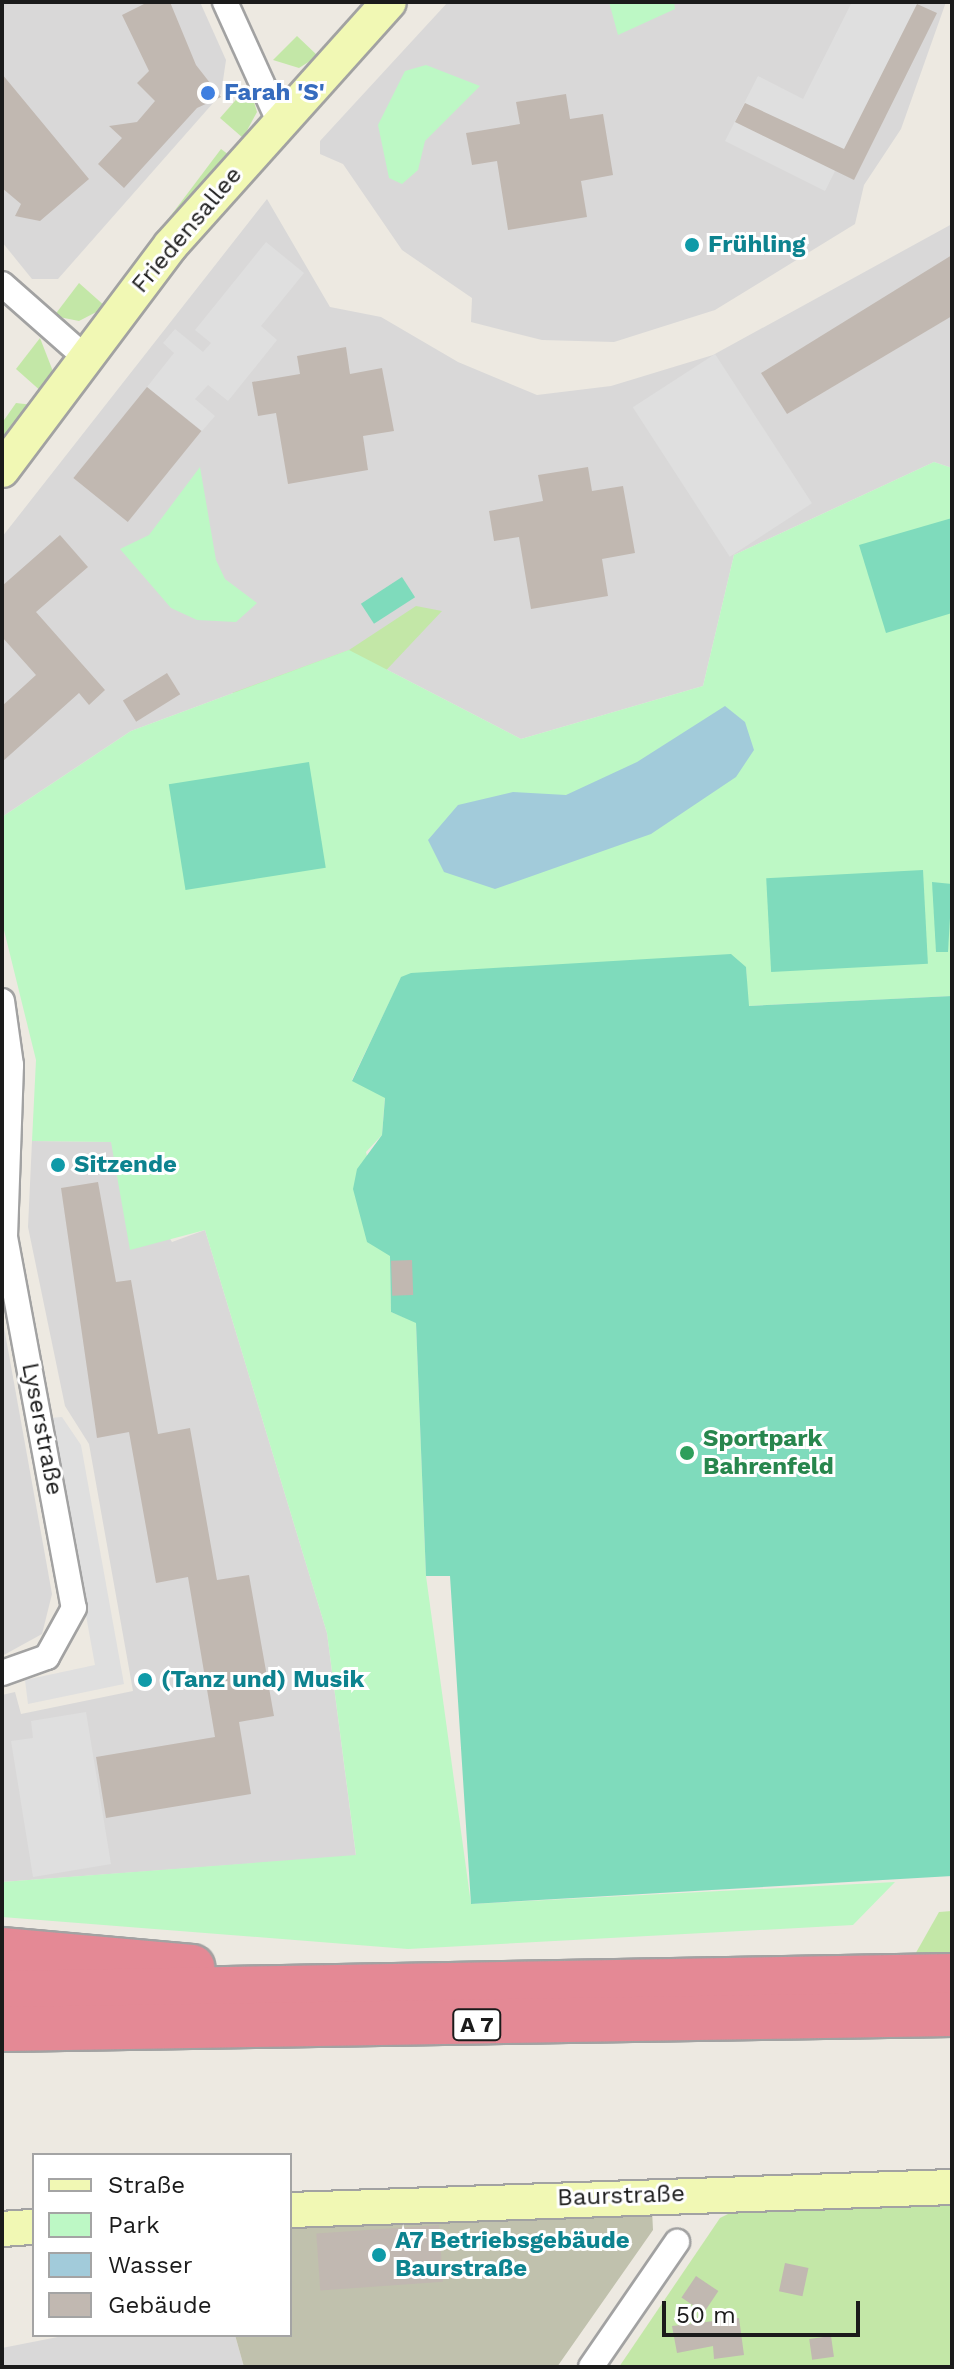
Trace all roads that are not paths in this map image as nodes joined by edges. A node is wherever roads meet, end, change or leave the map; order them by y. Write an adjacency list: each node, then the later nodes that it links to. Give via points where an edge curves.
1 (225, 2): 3 (street)
2 (389, 2): 3 (main road, Friedensallee)
3 (280, 123): 5 (main road, Friedensallee, via 171,245)
4 (2, 284): 5 (street)
5 (87, 359): 6 (main road, Friedensallee)
6 (2, 470)
7 (2, 1001): 8 (street, Lyserstraße, via 11,1065 5,1237 74,1608 47,1657)
8 (2, 1673)
9 (2, 1950): 11 (highway)
10 (952, 1976): 11 (highway, A 7)
11 (430, 1990): 12 (highway, A 7)
12 (2, 1993)
13 (952, 2014): 14 (highway, A 7)
14 (2, 2029)
15 (952, 2187): 16 (main road, Baurstraße)
16 (292, 2210)
17 (32, 2227): 18 (main road)
18 (2, 2229)
19 (677, 2242): 20 (street, Baurstraße)
20 (591, 2367)

